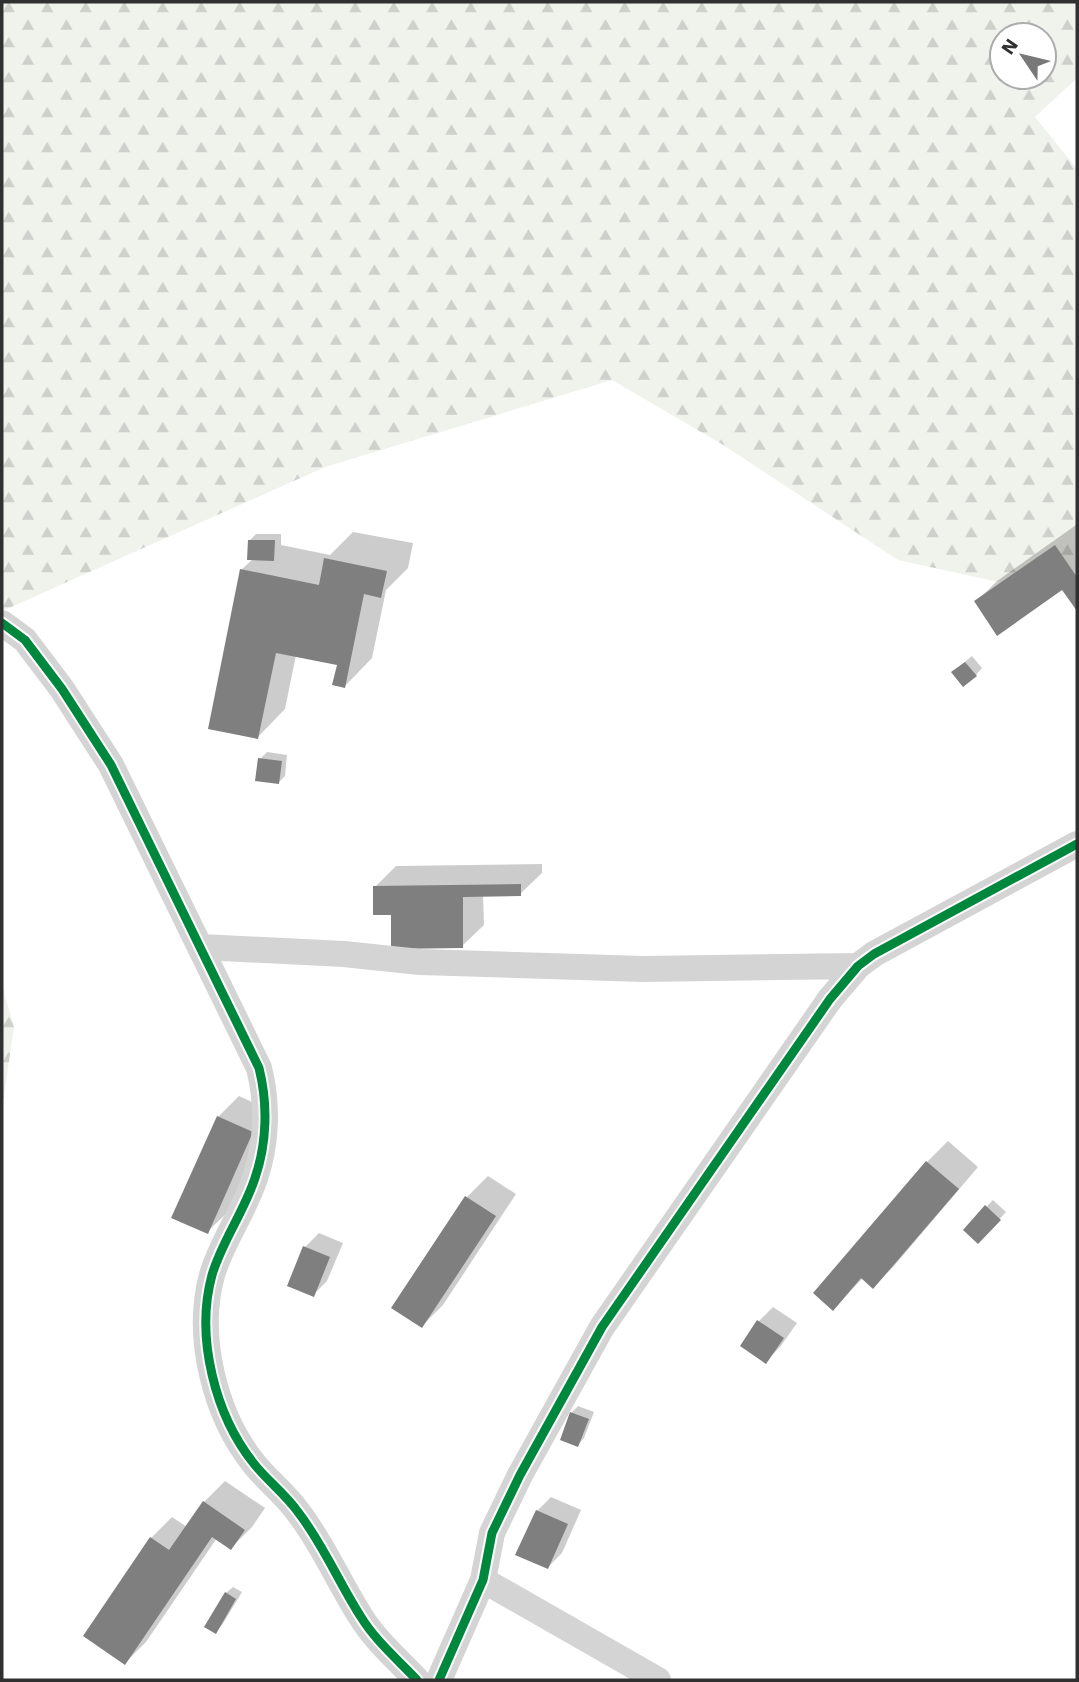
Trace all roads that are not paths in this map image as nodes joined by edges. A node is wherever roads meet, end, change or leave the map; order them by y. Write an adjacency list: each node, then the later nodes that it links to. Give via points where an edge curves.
1 (2, 623): 3 (street, via 25,640 111,765)
2 (1077, 844): 4 (street)
3 (202, 947): 4 (street, via 420,962 643,969); 6 (street, via 259,1068 265,1094 262,1151 255,1179 218,1257 207,1300 208,1349 218,1398 241,1446 298,1512 362,1619)
4 (858, 966): 5 (street, via 830,999 602,1327 492,1533)
5 (483, 1580): 7 (street); 8 (street)
6 (417, 1680)
7 (439, 1680)
8 (658, 1680)

